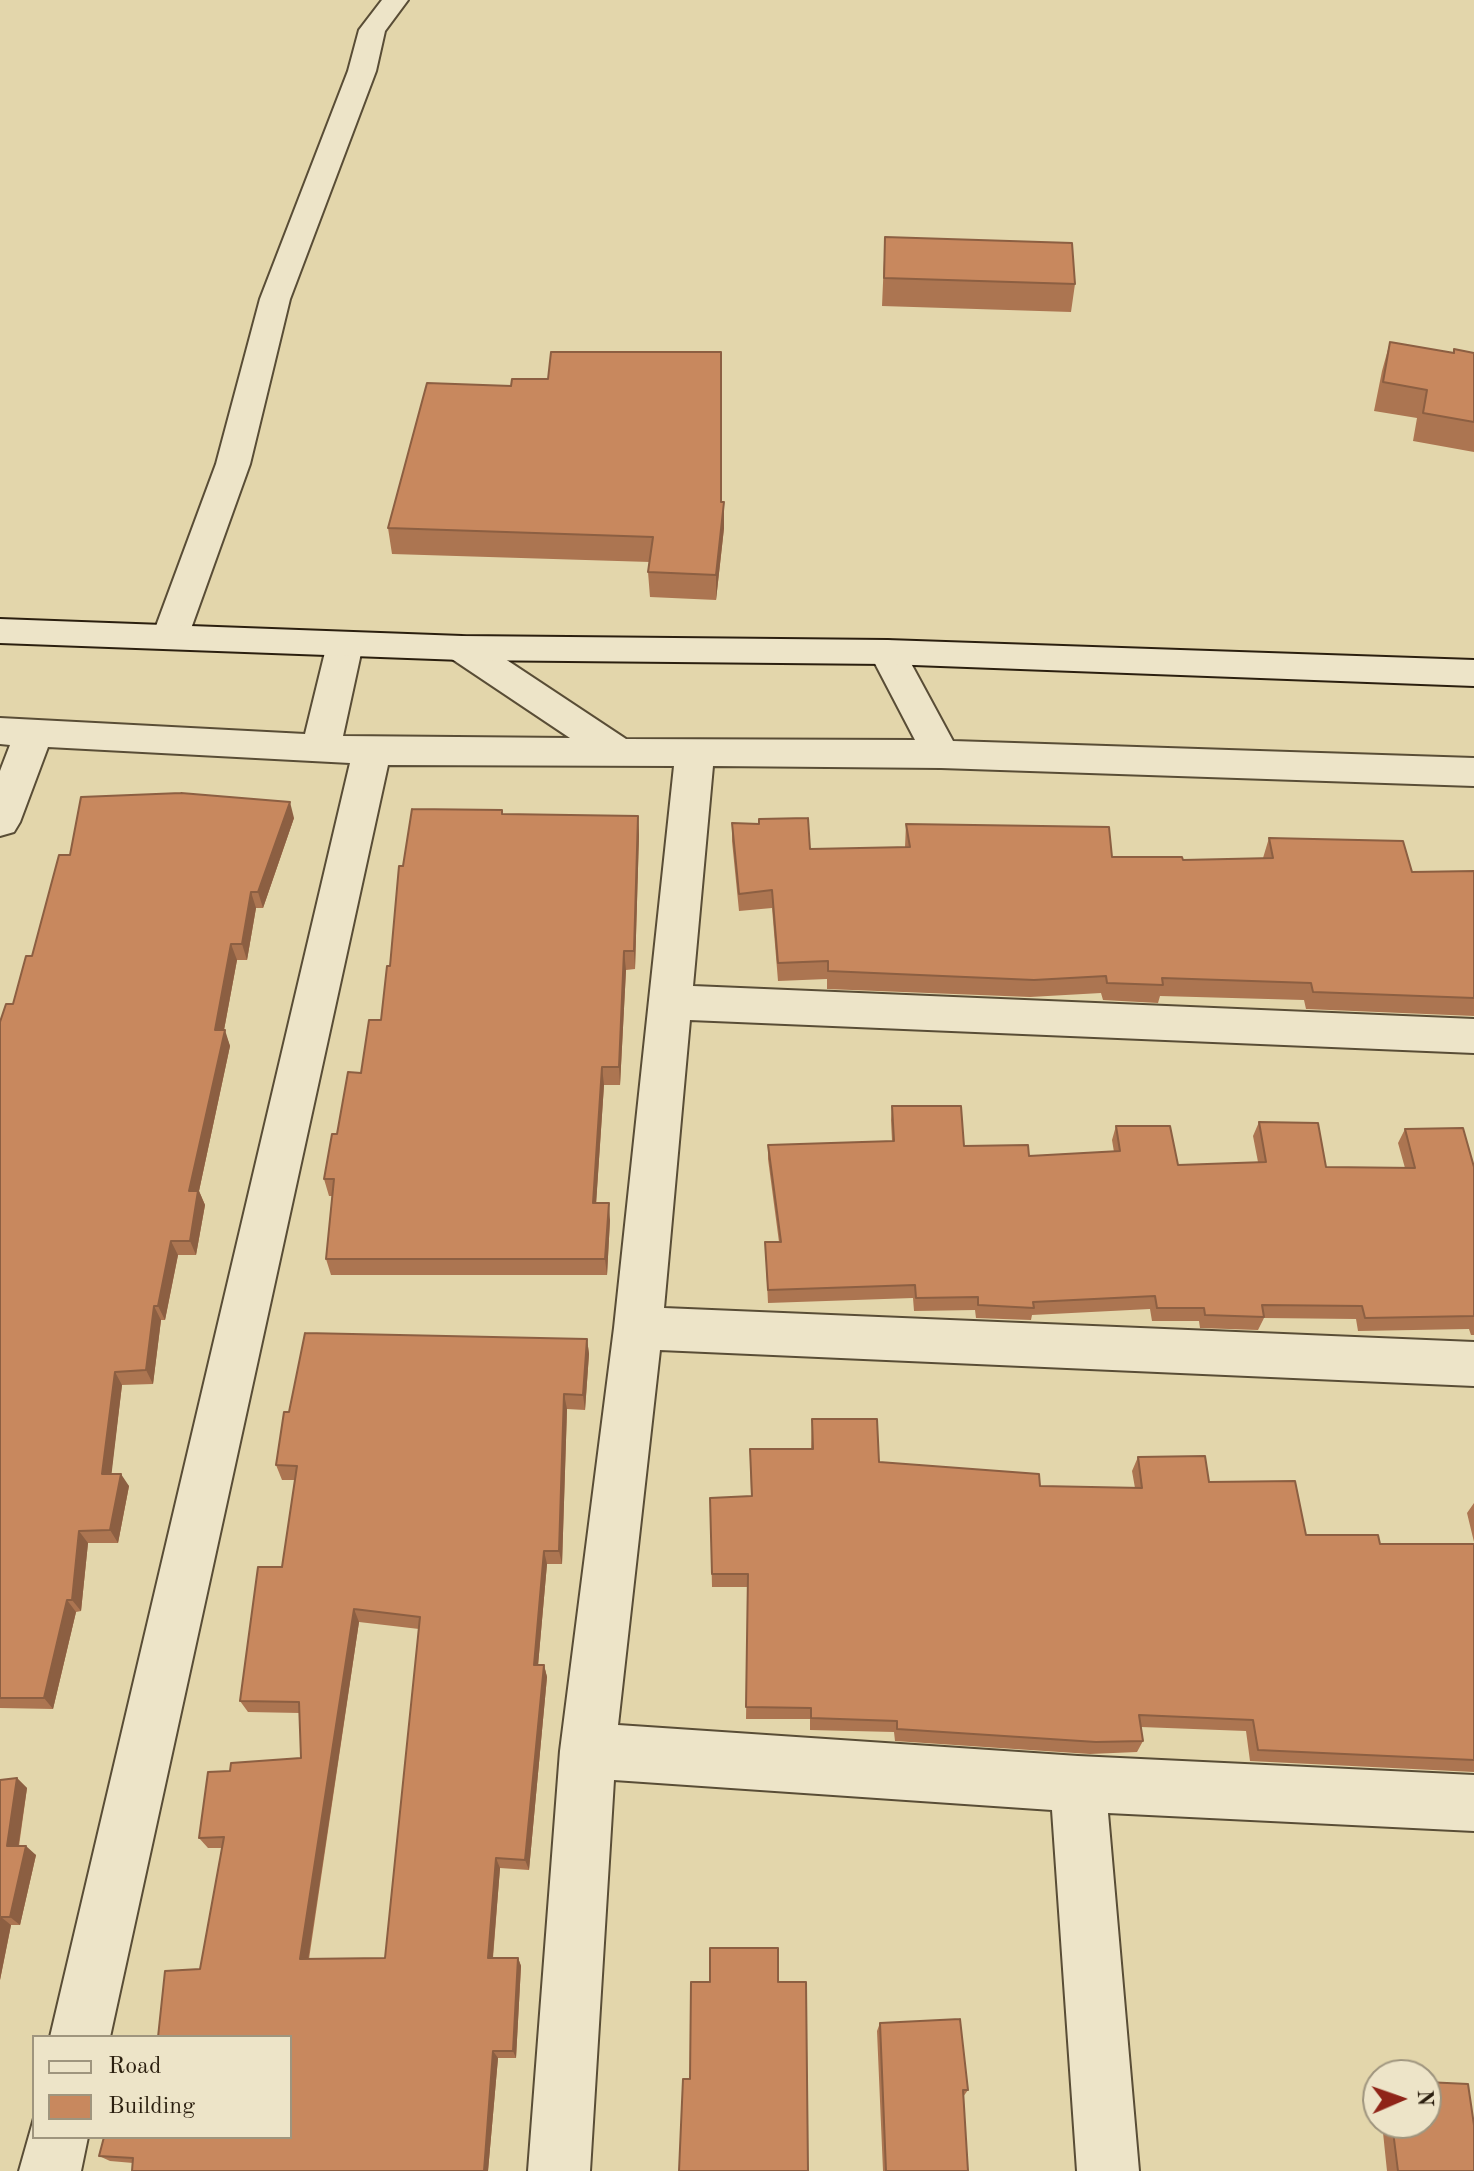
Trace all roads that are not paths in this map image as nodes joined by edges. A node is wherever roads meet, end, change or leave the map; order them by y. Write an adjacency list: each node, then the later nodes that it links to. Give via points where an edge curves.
1 (395, 0): 3 (street, via 372,30 362,71 275,299 233,464)
2 (0, 631): 3 (street)
3 (170, 637): 4 (street)
4 (345, 644): 5 (street); 9 (street)
5 (462, 648): 6 (street); 11 (street)
6 (887, 652): 7 (street); 13 (street)
7 (1474, 673)
8 (17, 732): 9 (street); 15 (street)
9 (321, 749): 10 (street)
10 (372, 751): 11 (street); 23 (street)
11 (619, 753): 12 (street)
12 (695, 754): 13 (street); 16 (street)
13 (941, 754): 14 (street)
14 (1474, 772)
15 (0, 822)
16 (668, 1002): 17 (street); 18 (street)
17 (1474, 1036)
18 (638, 1328): 19 (street); 20 (street)
19 (1474, 1364)
20 (588, 1751): 21 (street); 26 (street)
21 (1078, 1784): 22 (street); 27 (street)
22 (1474, 1803)
23 (80, 2035)
24 (57, 2139): 25 (street)
25 (50, 2171)
26 (559, 2171)
27 (1108, 2171)

